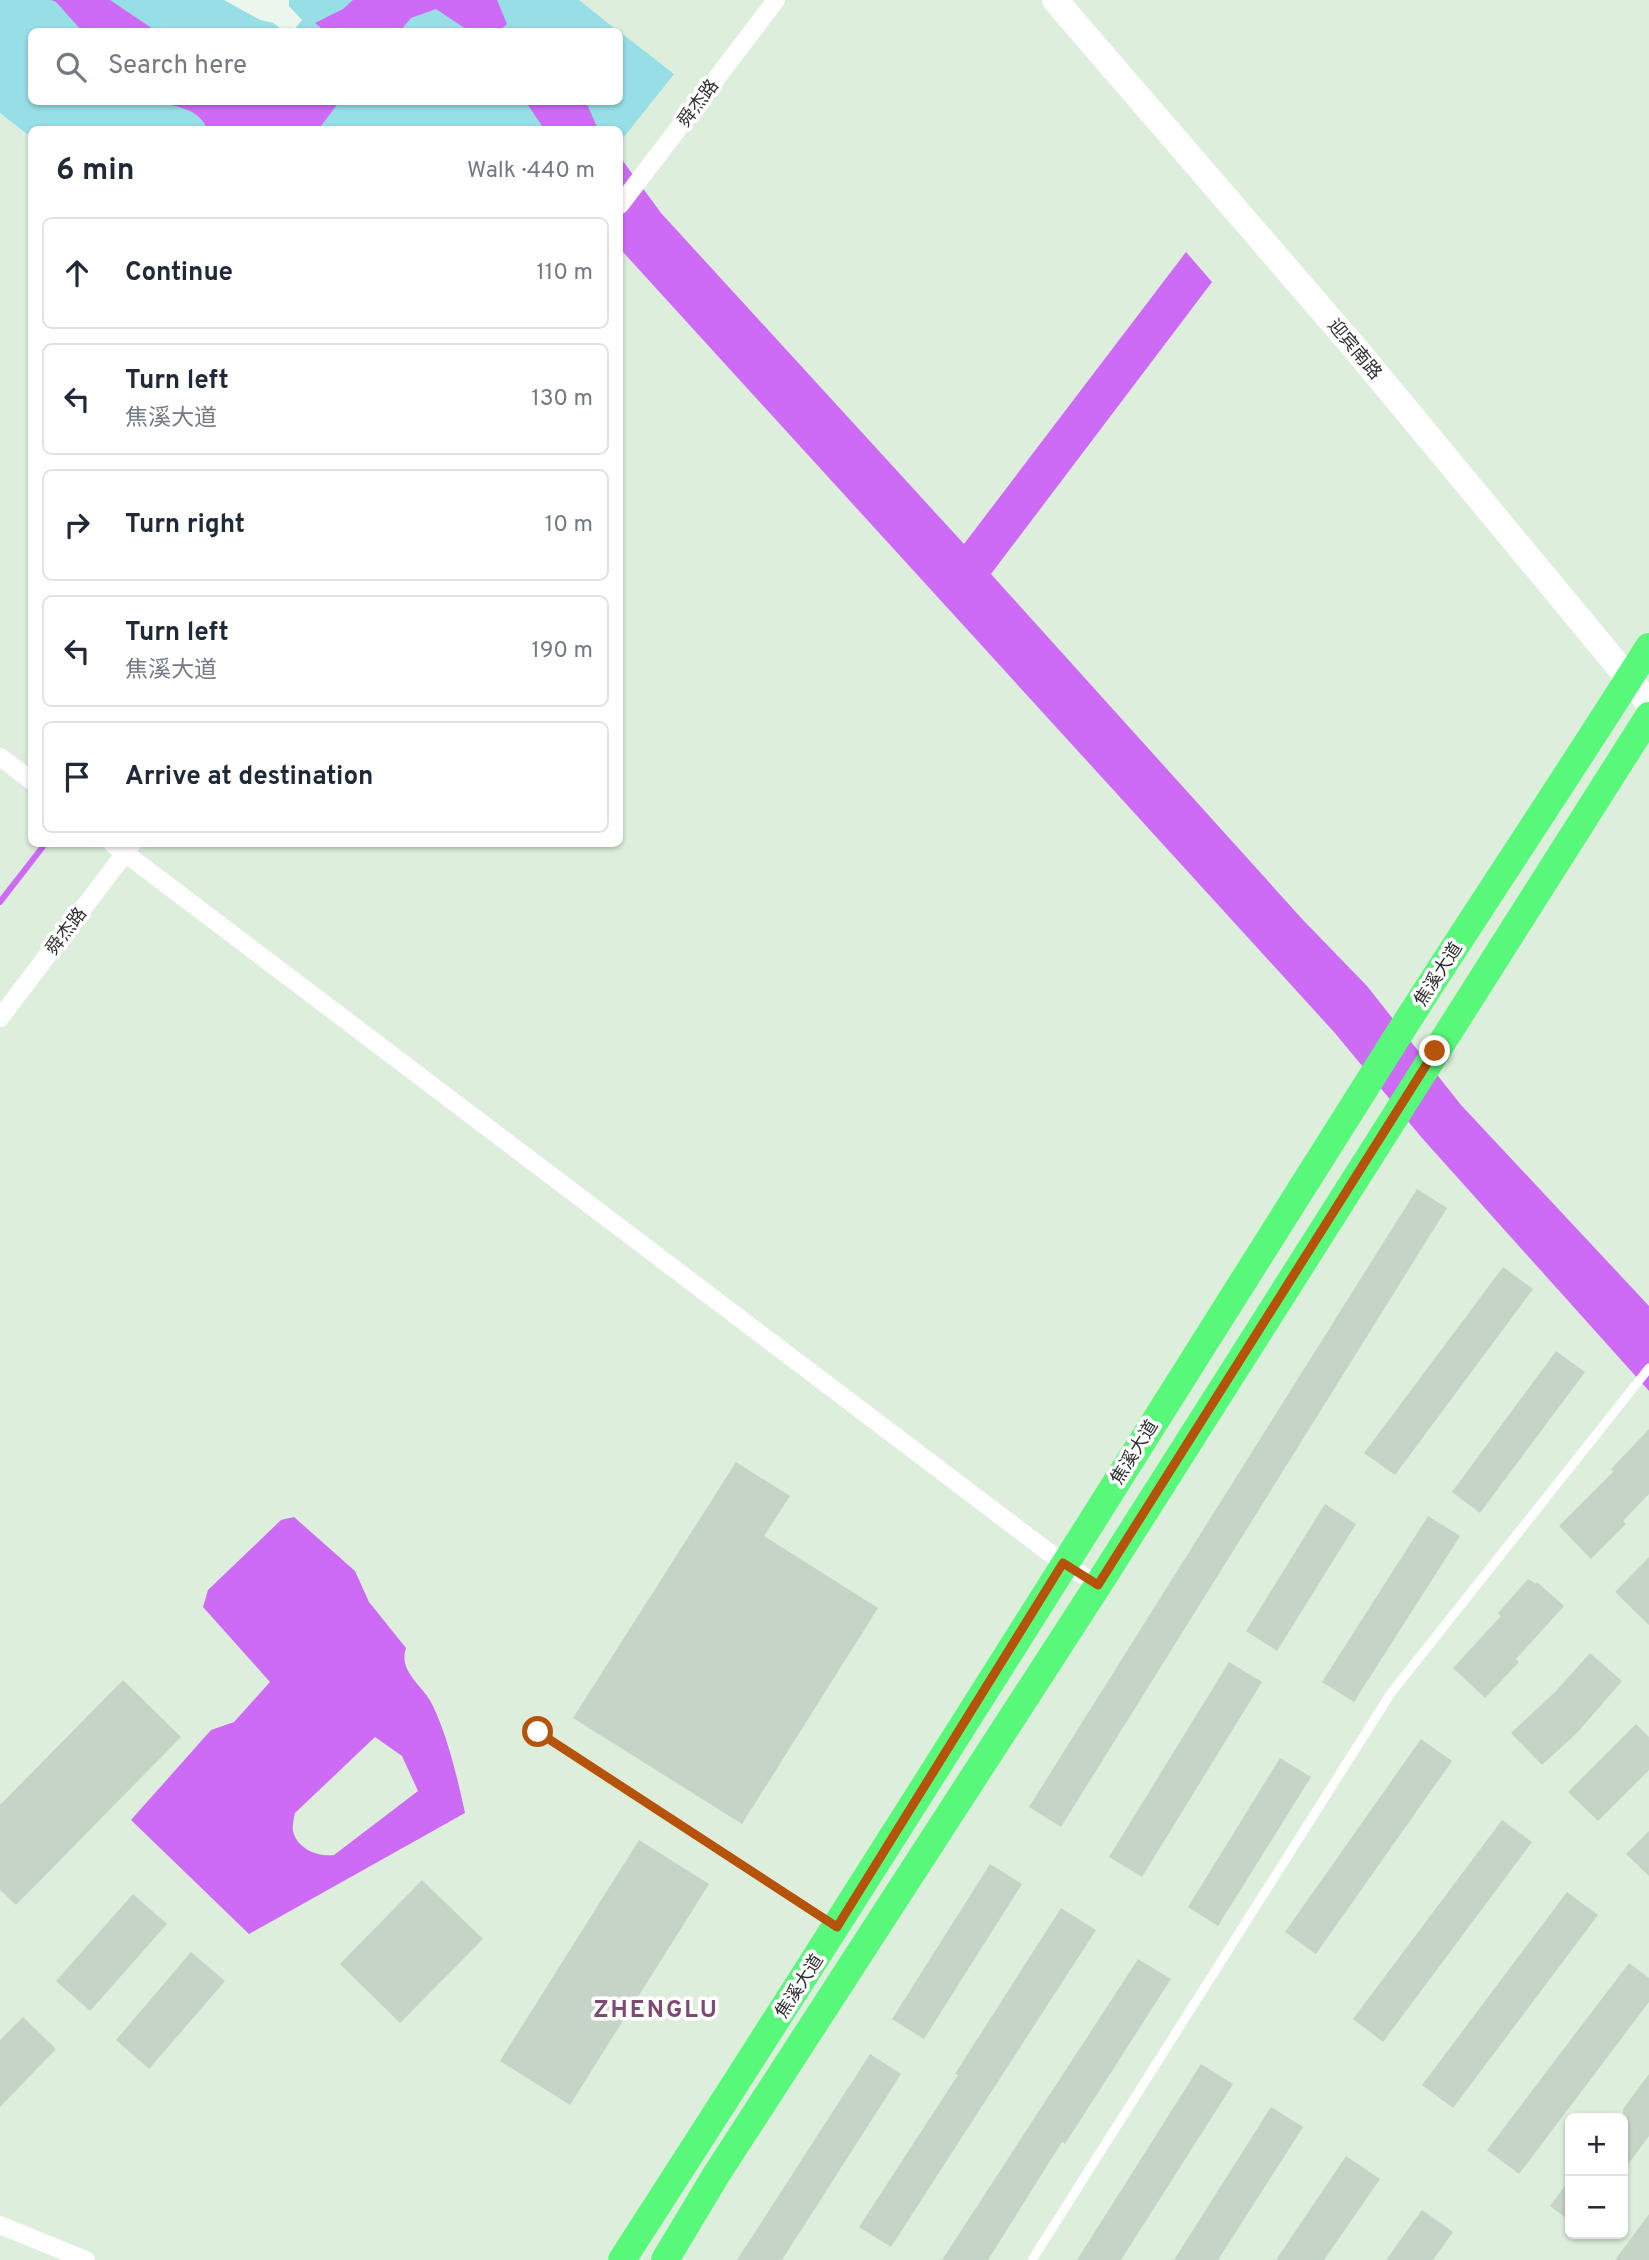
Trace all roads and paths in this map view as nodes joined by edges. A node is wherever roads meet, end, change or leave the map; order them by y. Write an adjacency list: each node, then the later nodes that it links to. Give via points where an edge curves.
1 (776, 0): 3 (street, 舜杰路)
2 (1055, 0): 5 (street, 迎宾南路, via 1354,347)
3 (623, 201)
4 (1649, 647): 5 (main road, 焦溪大道)
5 (1628, 680): 6 (street, 迎宾南路); 13 (main road, 焦溪大道)
6 (1649, 703)
7 (1649, 716): 14 (main road, 焦溪大道)
8 (0, 757): 9 (street)
9 (28, 778)
10 (123, 847): 11 (street, 舜杰路); 13 (street)
11 (0, 1018)
12 (1649, 1368): 21 (lane, via 1391,1693)
13 (1063, 1563): 14 (street); 16 (main road, 焦溪大道)
14 (1098, 1585): 20 (main road, 焦溪大道)
15 (538, 1732): 16 (lane)
16 (837, 1927): 19 (main road, 焦溪大道)
17 (0, 2225): 18 (street)
18 (86, 2260)
19 (622, 2260)
20 (665, 2260)
21 (1032, 2260)

